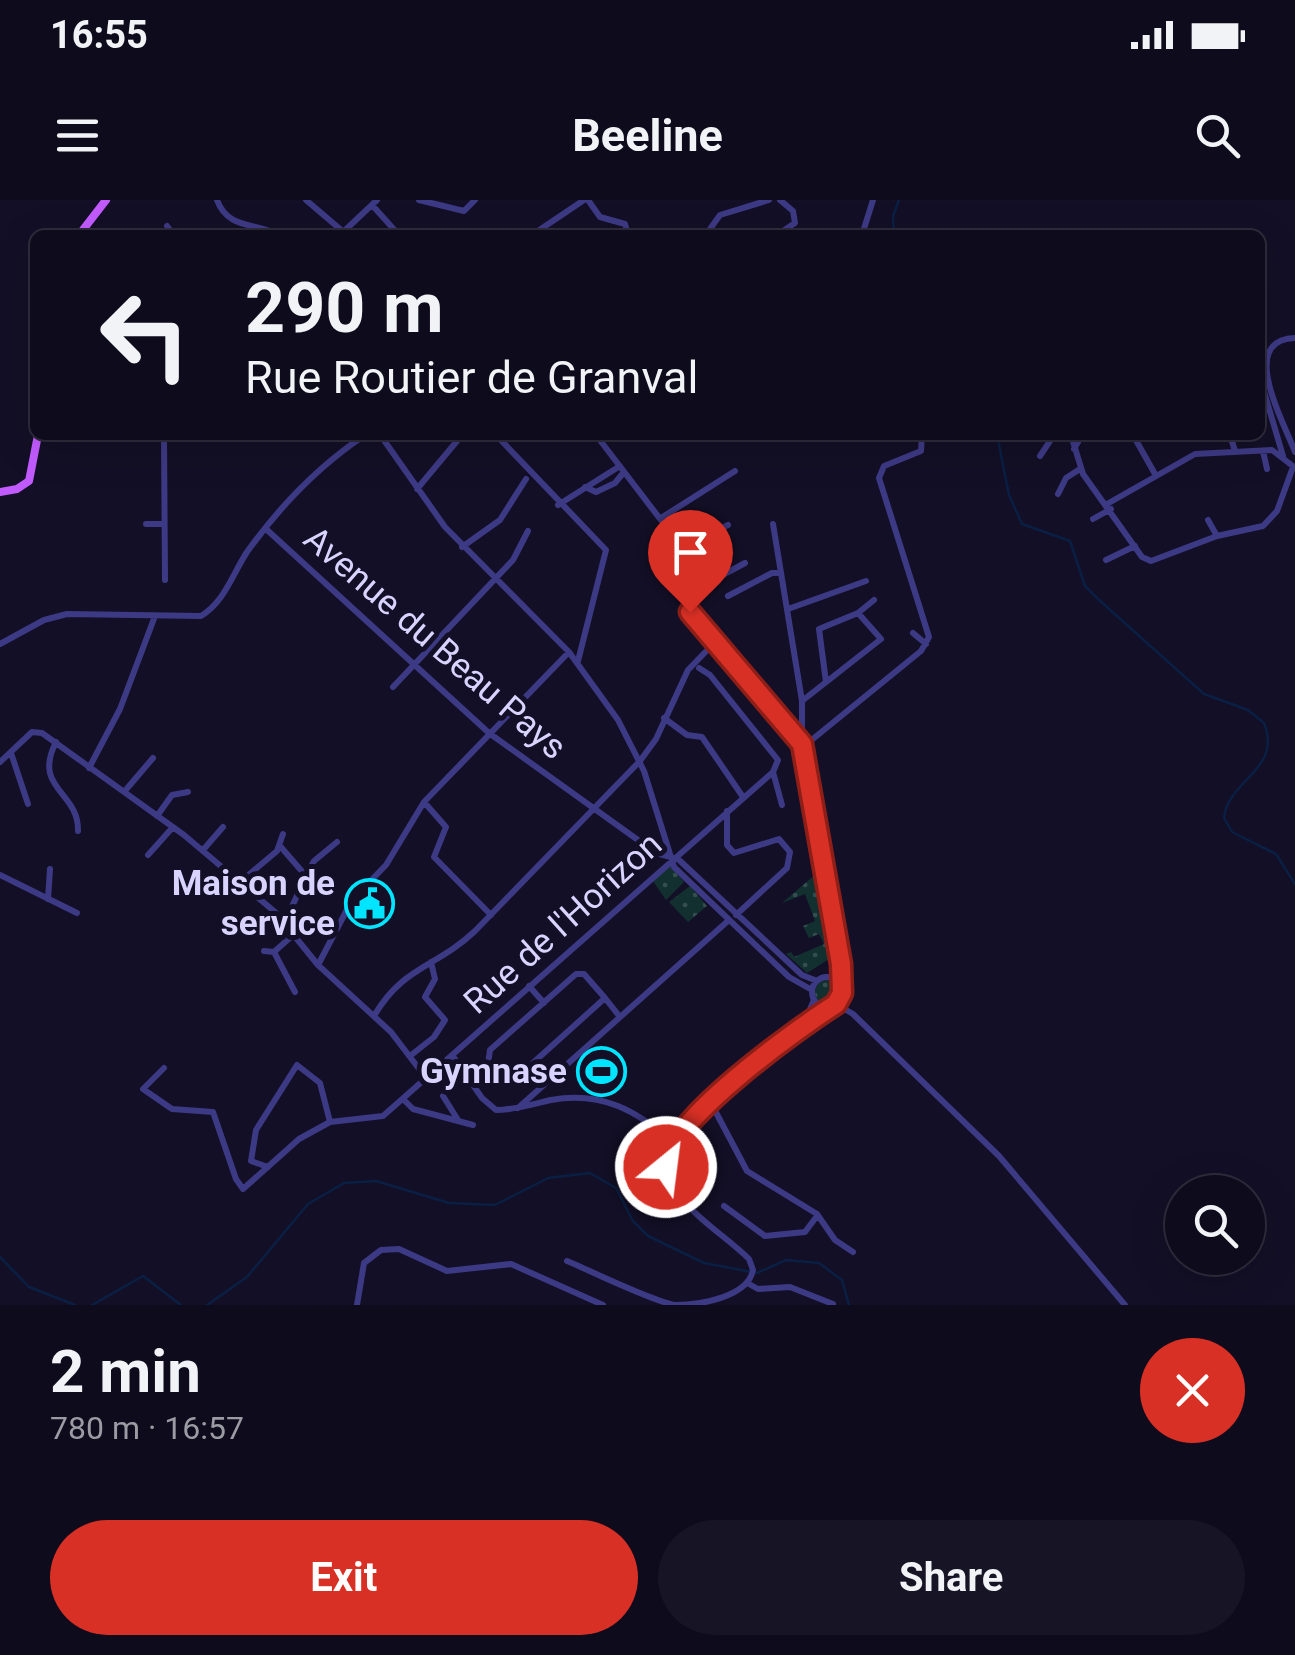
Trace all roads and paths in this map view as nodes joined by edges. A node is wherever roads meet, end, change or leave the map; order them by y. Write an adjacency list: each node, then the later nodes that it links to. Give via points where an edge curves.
1 (106, 200): 14 (main road)
2 (218, 200): 16 (street, via 222,212)
3 (306, 200): 17 (street)
4 (419, 200): 10 (street)
5 (475, 200): 10 (street, via 464,211)
6 (586, 200): 20 (street); 21 (street)
7 (770, 200): 13 (street, via 720,215)
8 (780, 200): 22 (street, via 794,222)
9 (873, 200): 23 (street)
10 (432, 201)
11 (374, 203): 18 (street); 19 (street)
12 (167, 226): 15 (street)
13 (710, 229)
14 (83, 230)
15 (170, 230)
16 (261, 230)
17 (339, 230)
18 (347, 230)
19 (394, 230)
20 (540, 230)
21 (627, 230)
22 (784, 230)
23 (864, 230)
24 (1295, 338): 25 (street)
25 (1265, 346)
26 (1265, 365): 46 (street)
27 (1265, 401): 48 (street)
28 (37, 440): 57 (main road, via 29,480)
29 (164, 440): 65 (street)
30 (357, 440): 42 (street)
31 (362, 440): 42 (street)
32 (385, 440): 56 (street)
33 (458, 440): 56 (street)
34 (500, 440): 59 (street)
35 (600, 440): 50 (street)
36 (922, 440): 89 (street, via 921,451 884,466 879,478 929,629)
37 (1051, 440): 47 (street)
38 (1071, 440): 43 (street)
39 (1079, 440): 43 (street)
40 (1137, 440): 54 (street)
41 (1231, 440): 45 (street)
42 (354, 442): 68 (street, via 309,477)
43 (1074, 449): 51 (street)
44 (1262, 450): 45 (street); 48 (street); 52 (street)
45 (1235, 452): 54 (street, via 1195,454)
46 (1295, 452)
47 (1040, 456)
48 (1283, 458): 49 (street)
49 (1294, 467): 70 (street, via 1272,519 1246,533)
50 (622, 469): 59 (street, via 615,483 596,492 585,487); 61 (street)
51 (1080, 469): 58 (street); 60 (street)
52 (1267, 469)
53 (736, 470): 61 (street)
54 (1155, 474): 60 (street)
55 (526, 479): 72 (street, via 500,520)
56 (417, 490): 72 (street)
57 (0, 492)
58 (1058, 494)
59 (558, 505): 91 (street, via 607,556)
60 (1108, 506): 62 (street); 71 (street)
61 (660, 518): 73 (street)
62 (1093, 518)
63 (1208, 520): 70 (street)
64 (146, 524): 65 (street)
65 (164, 524): 78 (street)
66 (728, 524): 73 (street)
67 (773, 524): 76 (street)
68 (266, 529): 85 (street, via 211,610 189,619); 92 (street, Avenue du Beau Pays)
69 (528, 531): 77 (street, via 520,552)
70 (1217, 536): 71 (street, via 1150,561)
71 (1135, 546): 74 (street)
72 (462, 547): 77 (street)
73 (682, 547): 80 (street)
74 (1106, 560)
75 (745, 563): 80 (street)
76 (782, 573): 81 (street); 83 (street)
77 (494, 578): 90 (street); 92 (street)
78 (166, 580)
79 (866, 581): 83 (street)
80 (682, 596): 87 (street)
81 (728, 596)
82 (874, 600): 84 (street)
83 (788, 609): 96 (street)
84 (858, 613): 94 (street, via 819,628); 94 (street, via 881,640)
85 (154, 616): 88 (street, via 67,614); 105 (street)
86 (913, 634): 89 (street)
87 (718, 640): 97 (street, via 692,665); 100 (street)
88 (0, 644)
89 (926, 644): 100 (street)
90 (569, 652): 91 (street); 98 (street)
91 (578, 662): 103 (street)
92 (412, 664): 95 (street); 98 (street, Avenue du Beau Pays)
93 (699, 668): 106 (street, via 778,760)
94 (826, 682): 96 (street)
95 (393, 687)
96 (802, 701): 100 (street)
97 (664, 718): 103 (street); 109 (street, via 702,737)
98 (489, 733): 110 (street); 113 (street, Avenue du Beau Pays)
99 (56, 742): 101 (street, via 32,732); 105 (street); 118 (street, via 51,780 76,811)
100 (802, 746): 139 (street)
101 (11, 752): 104 (street); 111 (street)
102 (153, 758): 107 (street)
103 (640, 761): 113 (street); 126 (street)
104 (0, 762)
105 (89, 768): 107 (street)
106 (774, 772): 109 (street, Rue de l'Horizon); 112 (street)
107 (124, 792): 115 (street)
108 (188, 792): 115 (street, via 172,795)
109 (743, 796): 114 (street, Rue de l'Horizon)
110 (424, 802): 134 (street, via 447,830 433,855); 142 (street, via 386,865 352,900)
111 (28, 804)
112 (782, 805)
113 (594, 809): 126 (street, Avenue du Beau Pays); 134 (street)
114 (727, 811): 123 (street); 126 (street, Rue de l'Horizon)
115 (157, 816): 117 (street)
116 (223, 827): 122 (street)
117 (173, 828): 122 (street); 125 (street)
118 (78, 831)
119 (284, 834): 121 (street)
120 (337, 842): 130 (street)
121 (280, 846): 130 (street); 131 (street)
122 (202, 850): 131 (street)
123 (731, 851): 124 (street); 127 (street); 135 (street, via 780,839 790,852 787,868)
124 (717, 854)
125 (148, 855)
126 (673, 858): 135 (street, Avenue du Beau Pays); 144 (street, Rue de l'Horizon)
127 (730, 866)
128 (50, 869): 132 (street)
129 (0, 875): 132 (street)
130 (306, 876): 136 (street)
131 (239, 882): 136 (street)
132 (48, 899): 133 (street)
133 (77, 913)
134 (491, 915): 141 (street)
135 (733, 917): 143 (street, via 802,976); 145 (street, via 789,977); 154 (street)
136 (284, 924): 137 (street)
137 (293, 935): 140 (street); 142 (street)
138 (264, 951): 140 (street)
139 (836, 951): 143 (street, via 836,964); 146 (street)
140 (274, 952): 147 (street)
141 (432, 962): 153 (street, via 395,983); 156 (street, via 435,979 425,997 445,1020)
142 (318, 965): 153 (street)
143 (821, 979): 145 (street); 146 (street, via 835,980)
144 (530, 986): 150 (street); 157 (street, Rue de l'Horizon)
145 (812, 990): 149 (street)
146 (842, 990): 151 (street); 152 (street)
147 (294, 992)
148 (605, 998): 150 (street, via 580,973); 150 (street, via 518,1077 502,1080 486,1054); 154 (street)
149 (814, 1000): 151 (street); 155 (street)
150 (544, 1003)
151 (834, 1005): 152 (street); 155 (street)
152 (853, 1014): 182 (street, via 999,1156)
153 (374, 1016): 156 (street)
154 (620, 1017): 160 (street)
155 (800, 1028): 164 (street)
156 (410, 1056): 159 (street)
157 (452, 1056): 159 (street, Rue de l'Horizon); 165 (street, via 488,1106)
158 (164, 1068): 170 (street, Rue de l'Horizon, via 143,1089 172,1109 213,1112 238,1185 249,1189)
159 (426, 1078): 162 (street, Rue de l'Horizon)
160 (546, 1083): 163 (street); 165 (street)
161 (443, 1096): 166 (street)
162 (402, 1099): 166 (street, via 411,1108); 167 (street, Rue de l'Horizon, via 380,1118)
163 (555, 1100): 165 (street); 169 (street, via 604,1100 634,1110)
164 (711, 1102): 169 (street); 172 (street, via 747,1171)
165 (518, 1108)
166 (458, 1120): 168 (street)
167 (330, 1122): 170 (street, Rue de l'Horizon); 170 (street, via 320,1083 297,1065 253,1138 251,1161)
168 (473, 1124)
169 (673, 1143): 175 (street, via 665,1162 674,1185 749,1259)
170 (270, 1167)
171 (724, 1206): 172 (street, via 765,1236 805,1232)
172 (817, 1214): 173 (street, via 834,1240)
173 (853, 1252)
174 (567, 1261): 180 (street)
175 (749, 1284): 176 (street); 180 (street, via 736,1294)
176 (812, 1292): 177 (street); 181 (street)
177 (834, 1304)
178 (357, 1305): 179 (street, via 364,1263 374,1253 399,1249 447,1271 511,1264)
179 (603, 1305)
180 (674, 1305)
181 (806, 1305)
182 (1125, 1305)

